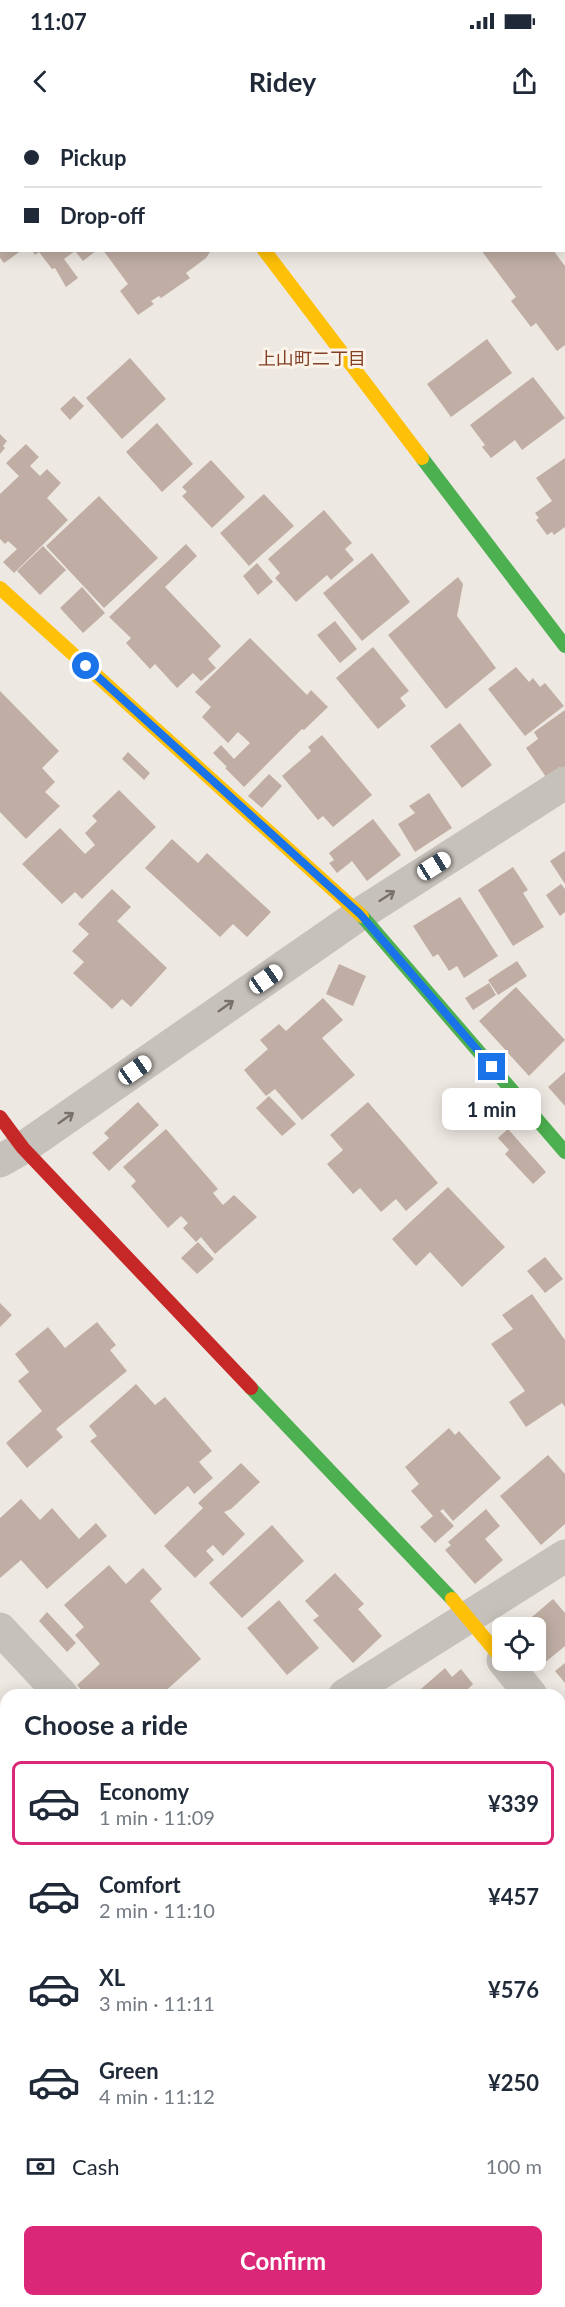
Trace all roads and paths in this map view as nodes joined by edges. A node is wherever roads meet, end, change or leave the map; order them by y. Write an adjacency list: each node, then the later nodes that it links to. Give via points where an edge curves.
1 (266, 252): 3 (street)
2 (0, 588): 5 (street)
3 (565, 646)
4 (565, 783): 5 (street, one-way to 4)
5 (360, 914): 7 (street); 8 (street, one-way to 5)
6 (0, 1117): 8 (street)
7 (565, 1152)
8 (12, 1155): 10 (street)
9 (565, 1556): 10 (street)
10 (468, 1616): 12 (street); 15 (street)
11 (0, 1629): 14 (street)
12 (492, 1646)
13 (512, 1671): 16 (street)
14 (56, 1689)
15 (354, 1689)
16 (526, 1689)

